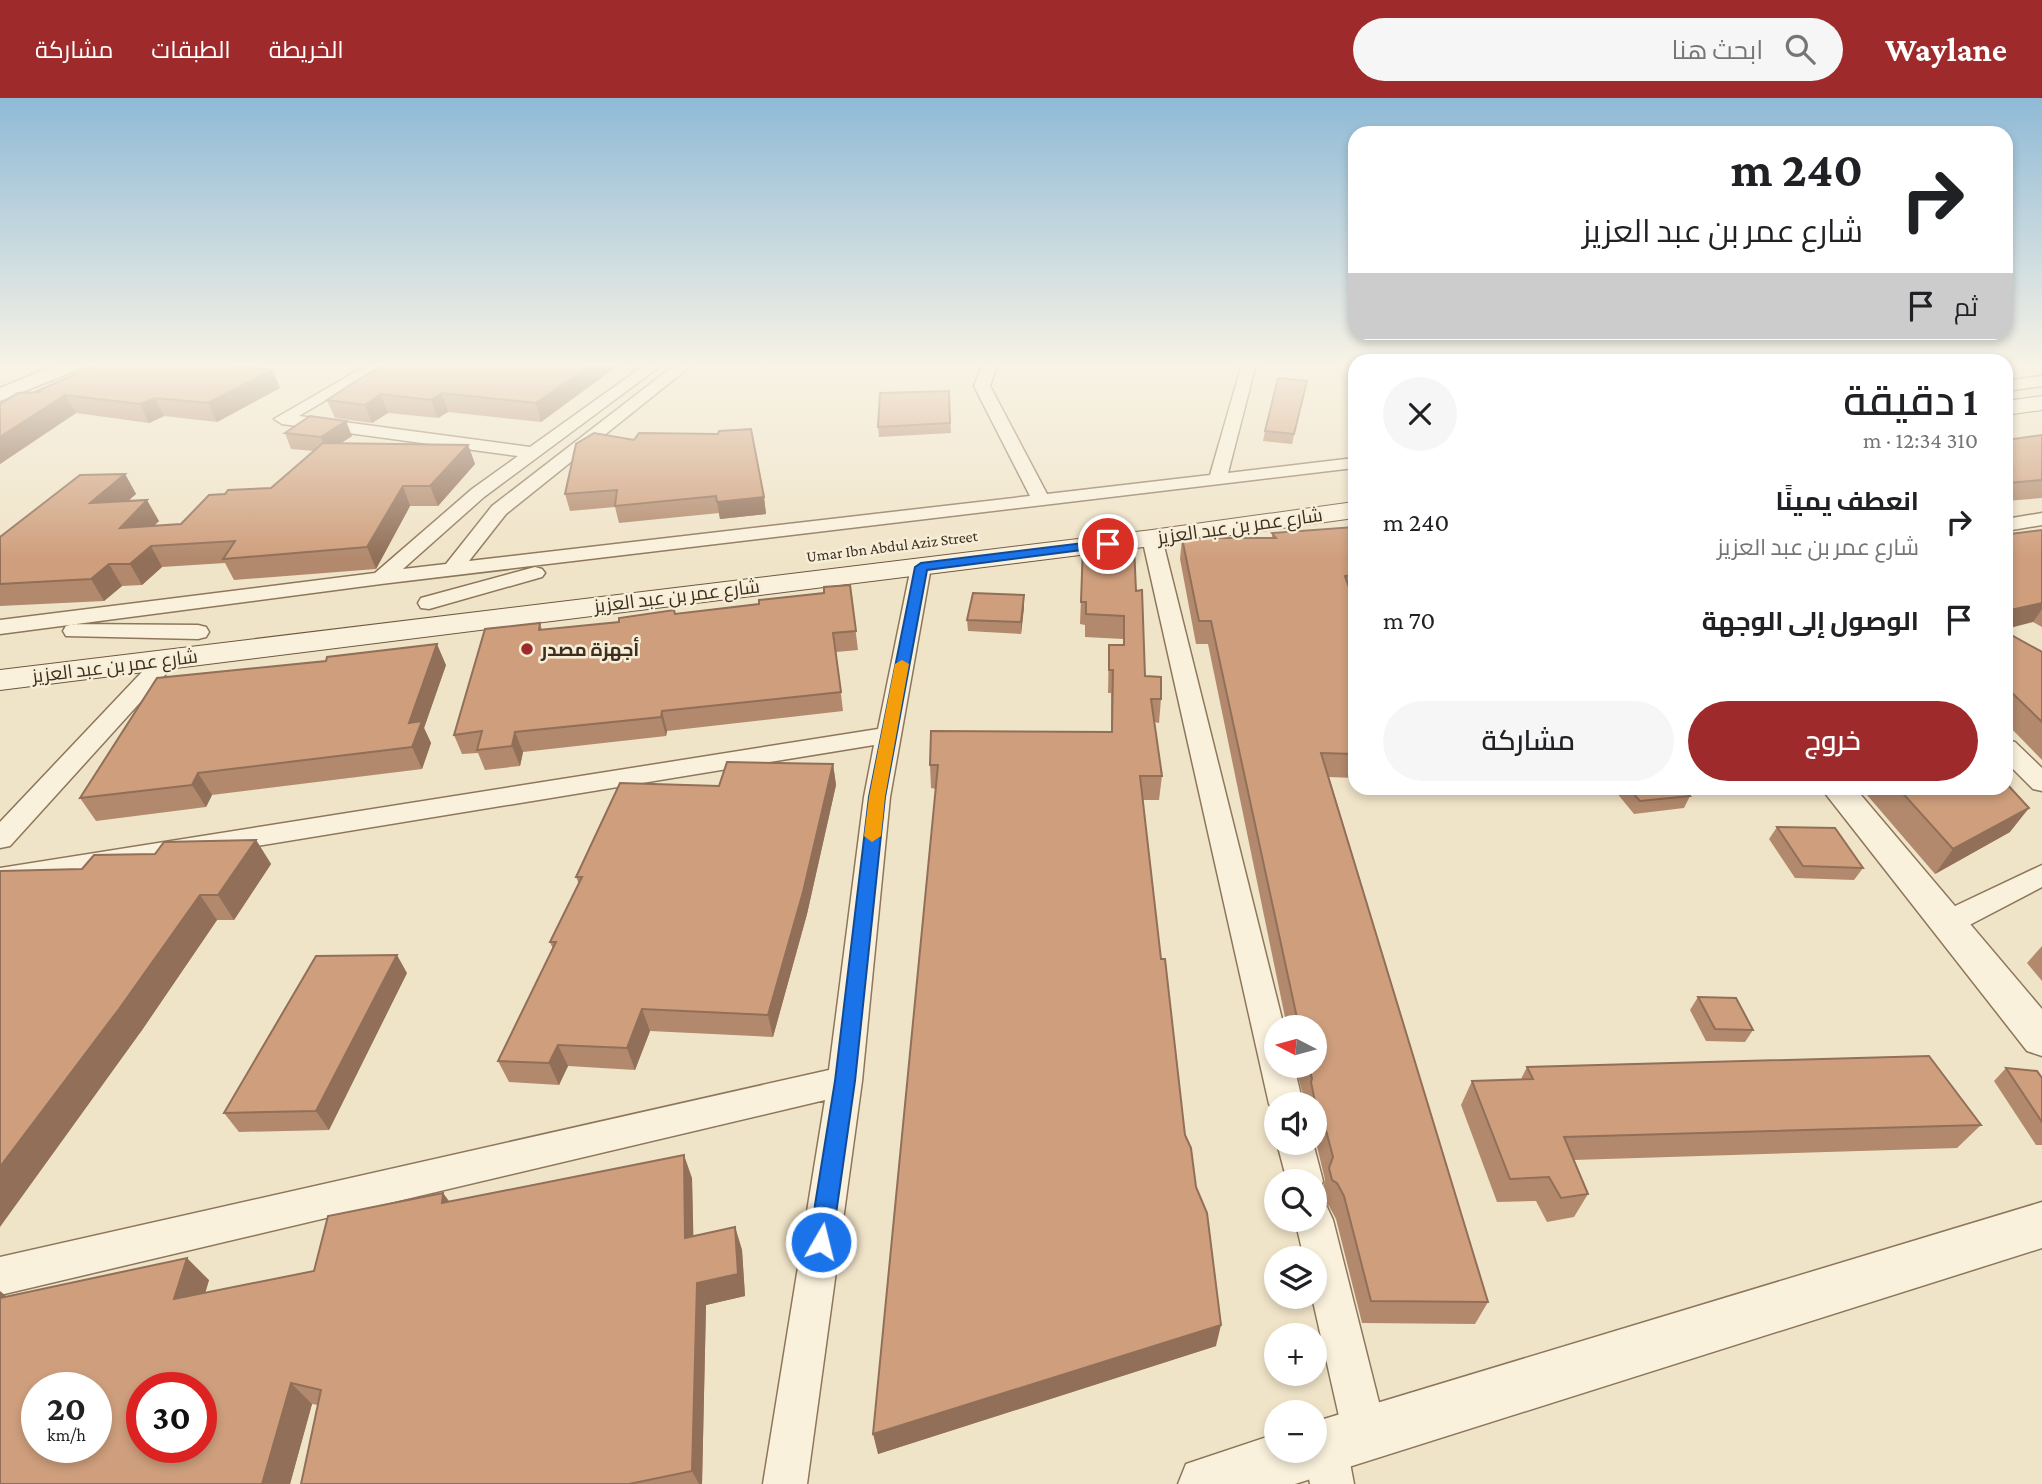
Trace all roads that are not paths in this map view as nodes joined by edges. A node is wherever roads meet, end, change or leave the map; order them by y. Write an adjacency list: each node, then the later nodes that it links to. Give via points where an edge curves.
1 (378, 429): 6 (street)
2 (567, 429): 6 (street)
3 (603, 429): 17 (street, via 499,510)
4 (1004, 429): 10 (street)
5 (1231, 429): 8 (street)
6 (533, 453): 18 (street, via 478,493)
7 (1348, 464): 8 (street)
8 (1217, 480): 10 (street)
9 (1348, 490): 19 (main road, Umar Ibn Abdul Aziz Street)
10 (1042, 501): 15 (street)
11 (1348, 509): 14 (main road, شارع عمر بن عبد العزيز)
12 (2042, 519): 13 (street)
13 (2013, 524)
14 (1152, 538): 16 (main road, شارع عمر بن عبد العزيز); 34 (street)
15 (611, 552): 17 (street); 19 (street)
16 (921, 567): 24 (main road, شارع عمر بن عبد العزيز); 26 (street)
17 (453, 569): 18 (street)
18 (381, 578): 21 (street)
19 (429, 603): 20 (main road, شارع عمر بن عبد العزيز)
20 (359, 612): 22 (main road, شارع عمر بن عبد العزيز); 24 (main road, via 190,642)
21 (0, 629): 22 (street)
22 (198, 632): 23 (main road, شارع عمر بن عبد العزيز)
23 (0, 657)
24 (166, 660): 25 (main road, شارع عمر بن عبد العزيز); 30 (street)
25 (0, 680)
26 (888, 735): 32 (street); 36 (street)
27 (2013, 755): 28 (street)
28 (2042, 783)
29 (1843, 795): 33 (street)
30 (0, 839)
31 (2042, 875): 33 (street)
32 (0, 878)
33 (1947, 923): 35 (street)
34 (1265, 1015)
35 (2042, 1040)
36 (845, 1081): 39 (street); 41 (street)
37 (2042, 1225): 40 (street)
38 (1315, 1232): 40 (street)
39 (0, 1276)
40 (1330, 1453): 42 (street)
41 (785, 1484)
42 (1206, 1484)

